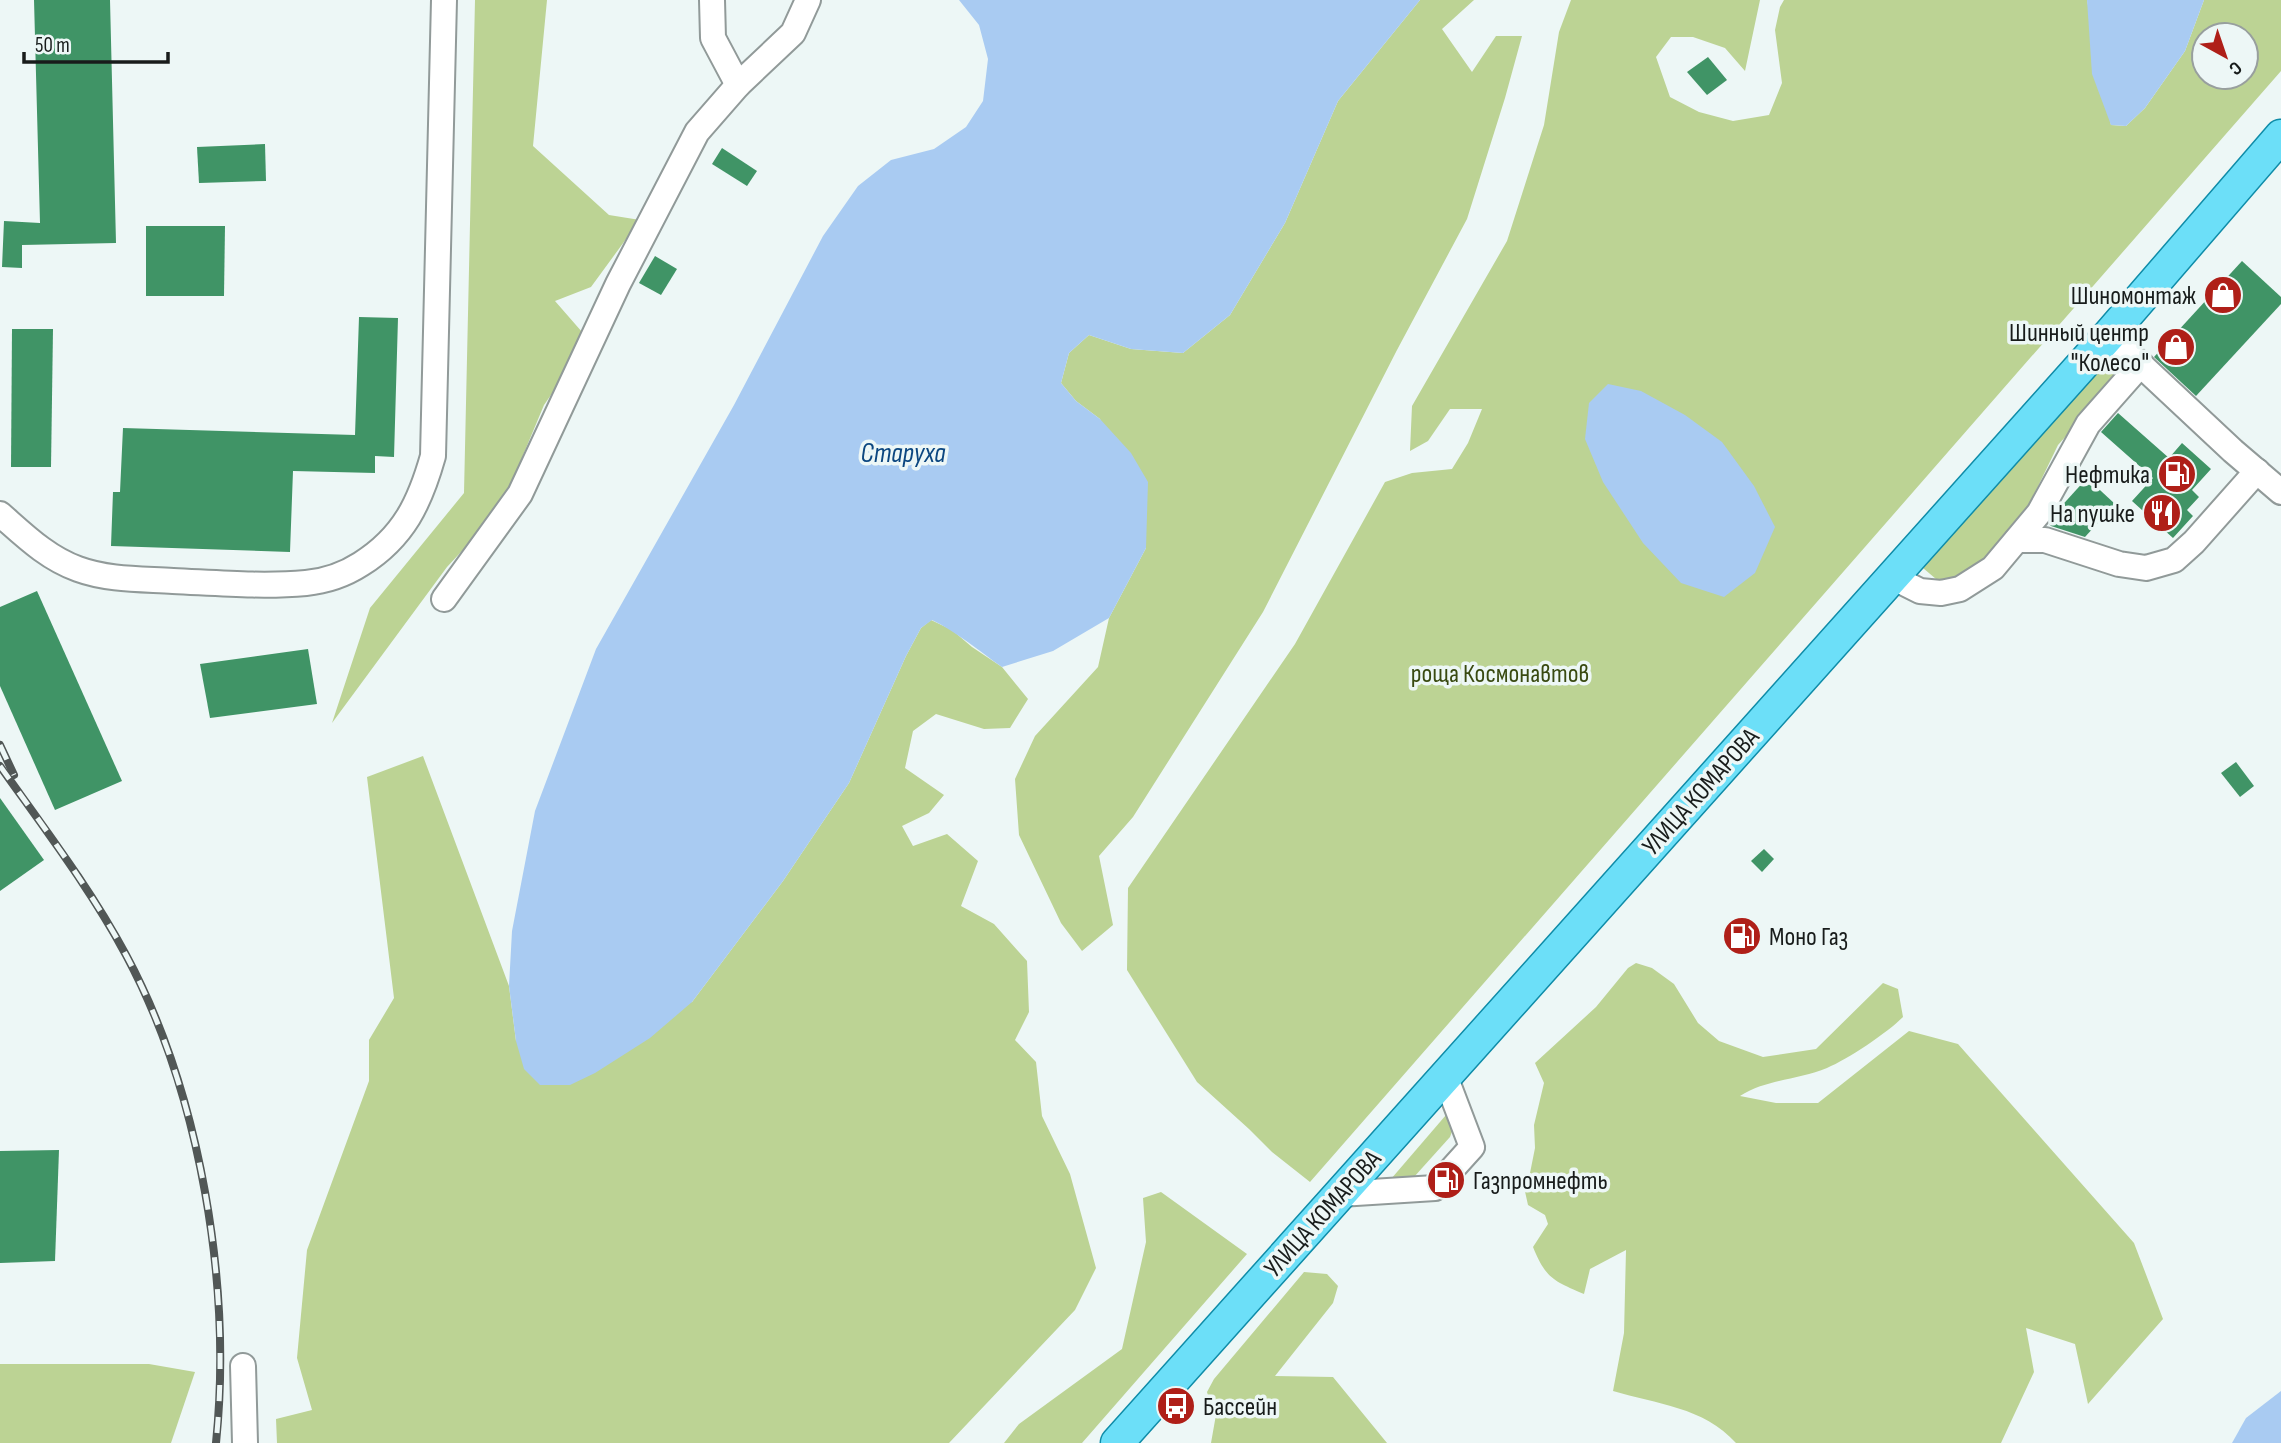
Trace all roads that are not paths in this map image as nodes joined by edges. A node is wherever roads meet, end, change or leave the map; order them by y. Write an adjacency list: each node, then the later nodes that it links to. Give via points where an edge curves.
1 (444, 0): 10 (street, via 433,456 411,516 362,564 338,576 308,583 259,585 97,575 54,557)
2 (712, 0): 4 (street, via 713,38)
3 (808, 0): 4 (street, via 793,33)
4 (738, 85): 13 (street, via 697,132 618,284 520,494)
5 (2281, 136): 6 (main road, УЛИЦА КОМАРОВА)
6 (2109, 335): 7 (street); 12 (main road, УЛИЦА КОМАРОВА)
7 (2141, 364): 8 (street); 11 (street, via 2088,424 2039,513)
8 (2257, 471): 9 (street); 11 (street, via 2174,560 2146,568 2045,540)
9 (2281, 492)
10 (0, 514)
11 (2017, 540): 12 (street, via 1993,568 1960,589 1941,593 1920,590)
12 (1892, 577): 14 (main road, УЛИЦА КОМАРОВА)
13 (444, 599)
14 (1445, 1076): 15 (main road, УЛИЦА КОМАРОВА); 15 (street, via 1472,1147 1435,1188)
15 (1340, 1194): 18 (main road, УЛИЦА КОМАРОВА)
16 (243, 1366): 17 (street)
17 (245, 1443)
18 (1116, 1443)

